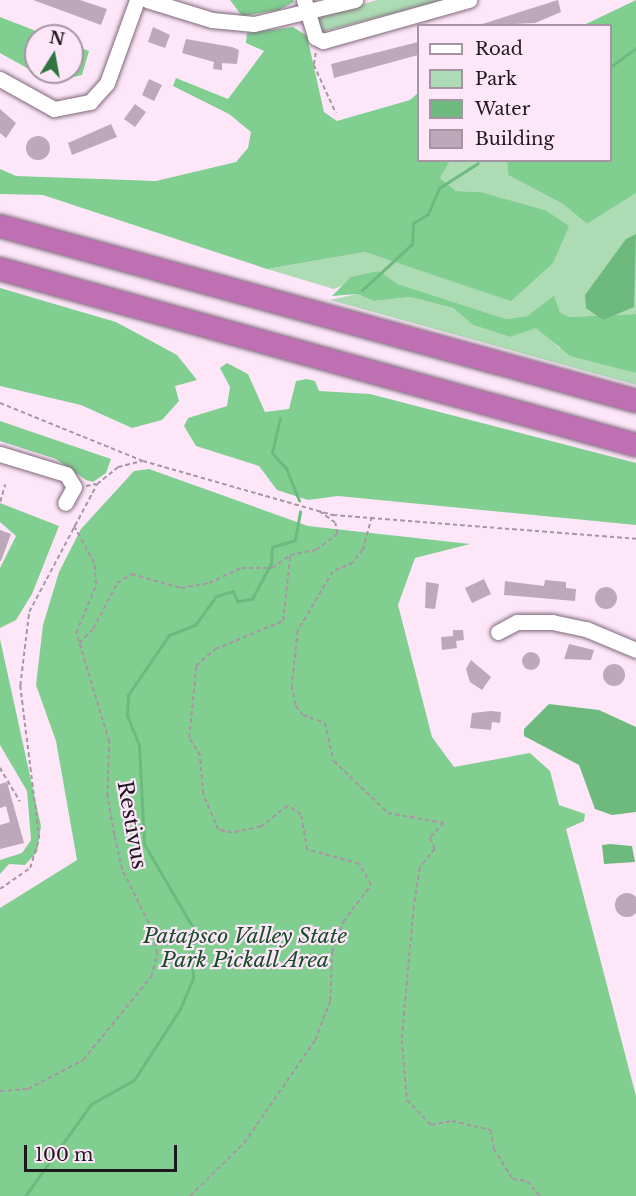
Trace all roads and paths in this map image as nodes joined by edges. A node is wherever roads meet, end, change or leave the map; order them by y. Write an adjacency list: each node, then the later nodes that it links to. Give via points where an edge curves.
1 (137, 0): 7 (street, via 107,83 90,102 54,109)
2 (147, 0): 5 (street, via 234,24)
3 (355, 0): 5 (street)
4 (470, 0): 6 (street)
5 (305, 7): 6 (street)
6 (318, 40): 8 (path, via 314,65)
7 (0, 79)
8 (336, 113)
9 (0, 226): 11 (highway)
10 (0, 269): 13 (highway)
11 (636, 401)
12 (0, 403): 15 (path)
13 (636, 445)
14 (0, 454): 18 (street, via 66,474 74,487)
15 (143, 461): 19 (path); 21 (path, via 118,467 97,484)
16 (5, 485): 17 (path)
17 (0, 502)
18 (65, 503)
19 (320, 512): 20 (path); 23 (path, via 335,523 338,534 316,550)
20 (372, 517): 22 (path); 32 (path, via 363,550 353,563 333,572 298,632 292,686 296,706 303,715 325,723 334,760 388,813 444,824 429,838 435,849 420,868 414,907 402,1040 408,1058 407,1100 431,1125 452,1121 491,1130 494,1149 513,1179 527,1180)
21 (73, 525): 25 (path, Restivus, via 94,563 96,585 76,633); 29 (path, via 47,570 23,637 20,686 39,839 30,868)
22 (636, 539)
23 (290, 555): 25 (path, via 272,568 241,568 214,582 181,588 132,574 117,583 93,629); 31 (path, via 290,600 283,621 215,649 196,666 189,738 200,756 203,794 218,830 232,833 261,827 288,806 301,815 307,850 359,864 371,885 344,922 332,952 330,1001 315,1040 244,1143)
24 (498, 632): 26 (street, via 517,622 552,622 586,629)
25 (79, 643): 30 (path, Restivus, via 109,741 107,797 122,870 152,930 157,954 151,977 83,1060 28,1089)
26 (636, 650)
27 (0, 768): 28 (path)
28 (20, 801)
29 (0, 889)
30 (0, 1091)
31 (190, 1196)
32 (540, 1196)

